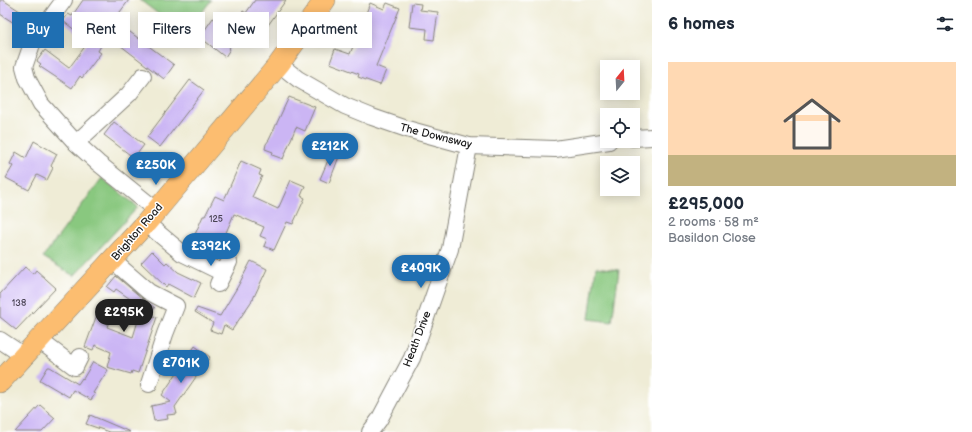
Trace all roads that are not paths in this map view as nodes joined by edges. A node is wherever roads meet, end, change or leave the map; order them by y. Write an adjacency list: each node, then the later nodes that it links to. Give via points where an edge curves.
1 (64, 0): 8 (street, via 32,44 24,67 41,104)
2 (325, 0): 3 (main road, Brighton Road)
3 (279, 64): 9 (street, The Downsway, via 345,106 407,129); 10 (main road, Brighton Road)
4 (143, 76): 8 (street, via 129,94)
5 (652, 137): 6 (street)
6 (640, 138)
7 (600, 142): 9 (street, The Downsway, via 555,149)
8 (76, 143): 10 (street)
9 (469, 146): 19 (street, Heath Drive, via 450,248 412,358)
10 (151, 217): 11 (main road, Brighton Road); 12 (street, via 182,253)
11 (112, 260): 14 (main road, Brighton Road); 18 (street, via 149,292 176,306)
12 (223, 273)
13 (0, 340): 15 (street)
14 (39, 340): 15 (main road, Brighton Road); 16 (street, via 75,367)
15 (24, 356): 17 (main road, Brighton Road)
16 (80, 357)
17 (0, 382)
18 (148, 384)
19 (370, 432)

